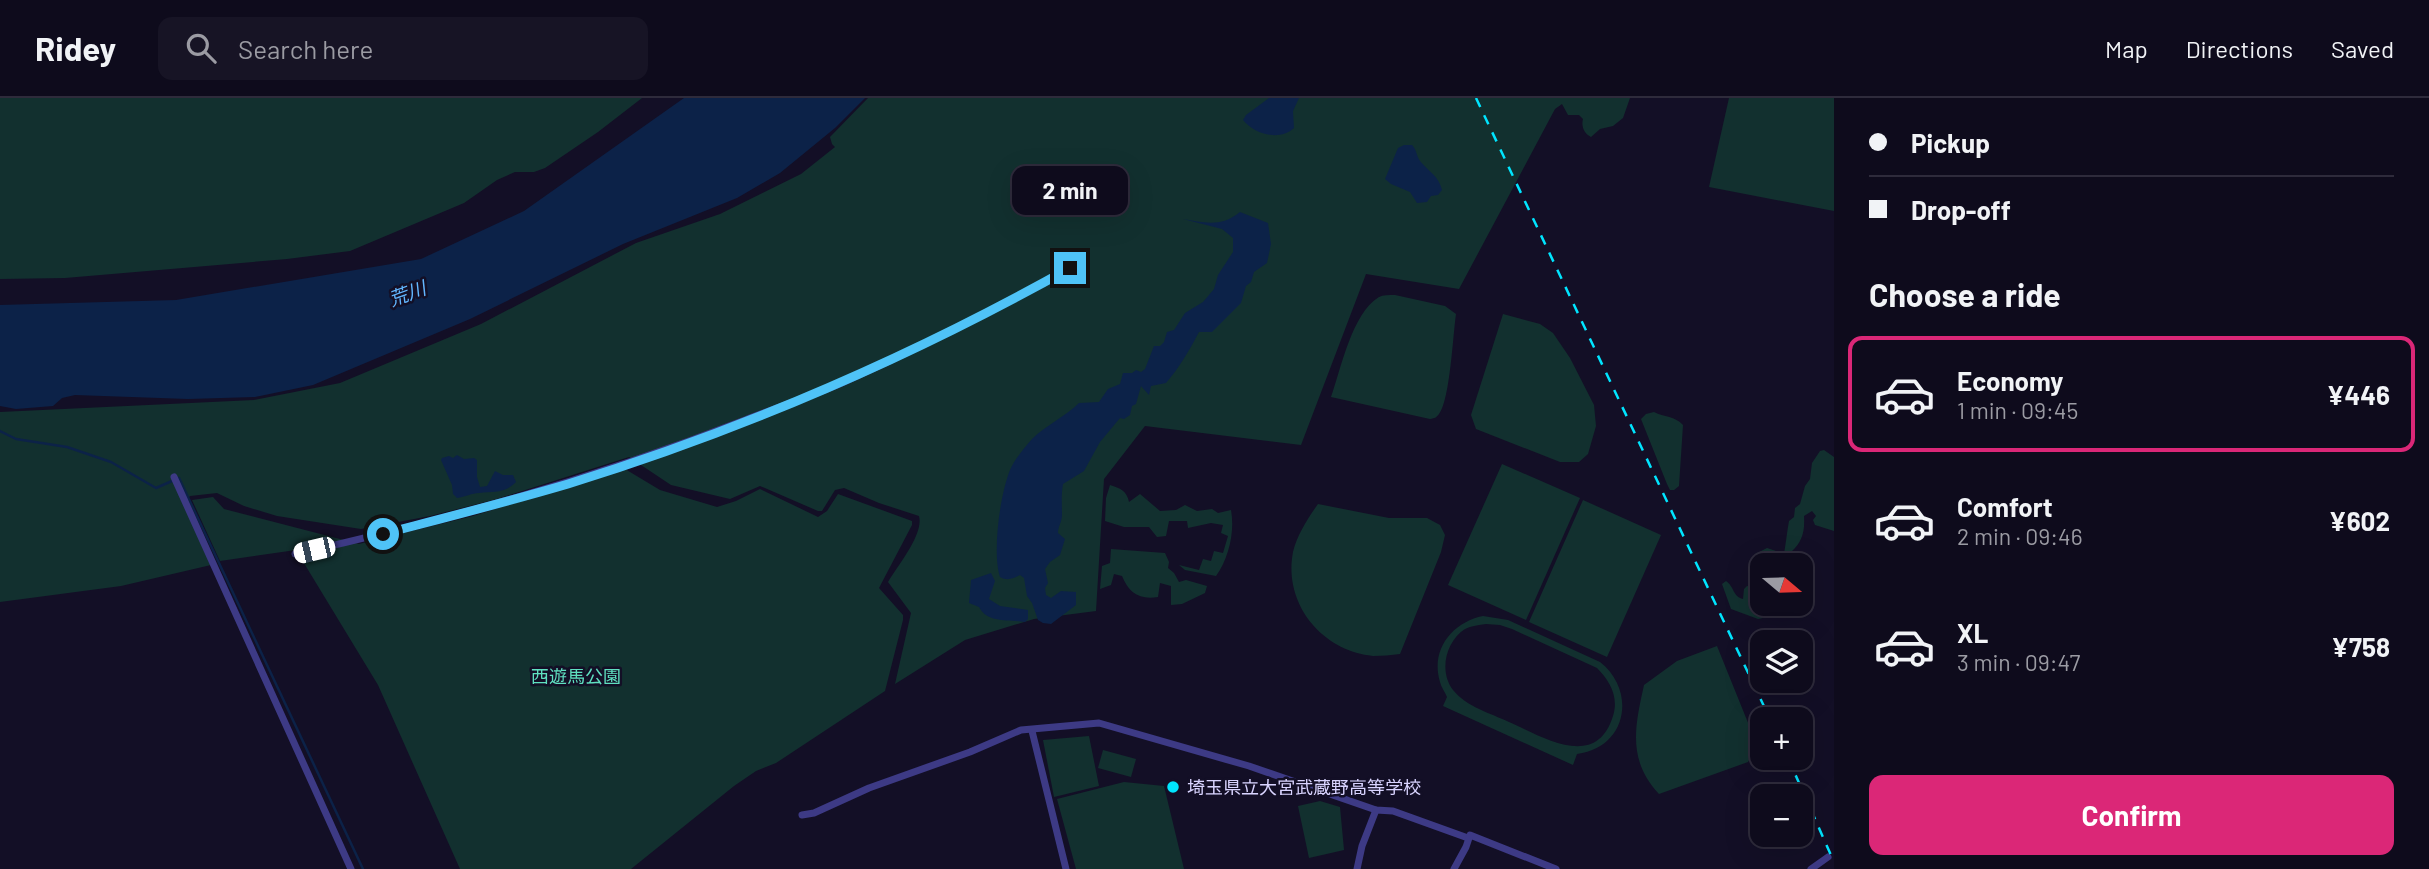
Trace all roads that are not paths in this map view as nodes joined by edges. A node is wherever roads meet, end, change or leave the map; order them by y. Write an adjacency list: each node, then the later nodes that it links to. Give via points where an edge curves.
1 (1070, 268): 3 (street, via 842,382 704,436 546,490)
2 (174, 477): 9 (street)
3 (295, 554)
4 (1032, 731): 5 (street, via 1099,723 1249,766); 6 (street, via 1010,734); 10 (street)
5 (1376, 810): 7 (street, via 1393,811); 11 (street)
6 (802, 815)
7 (1468, 838): 12 (street); 13 (street)
8 (1828, 857): 14 (street)
9 (351, 869)
10 (1066, 869)
11 (1357, 869)
12 (1454, 869)
13 (1556, 869)
14 (1811, 869)

